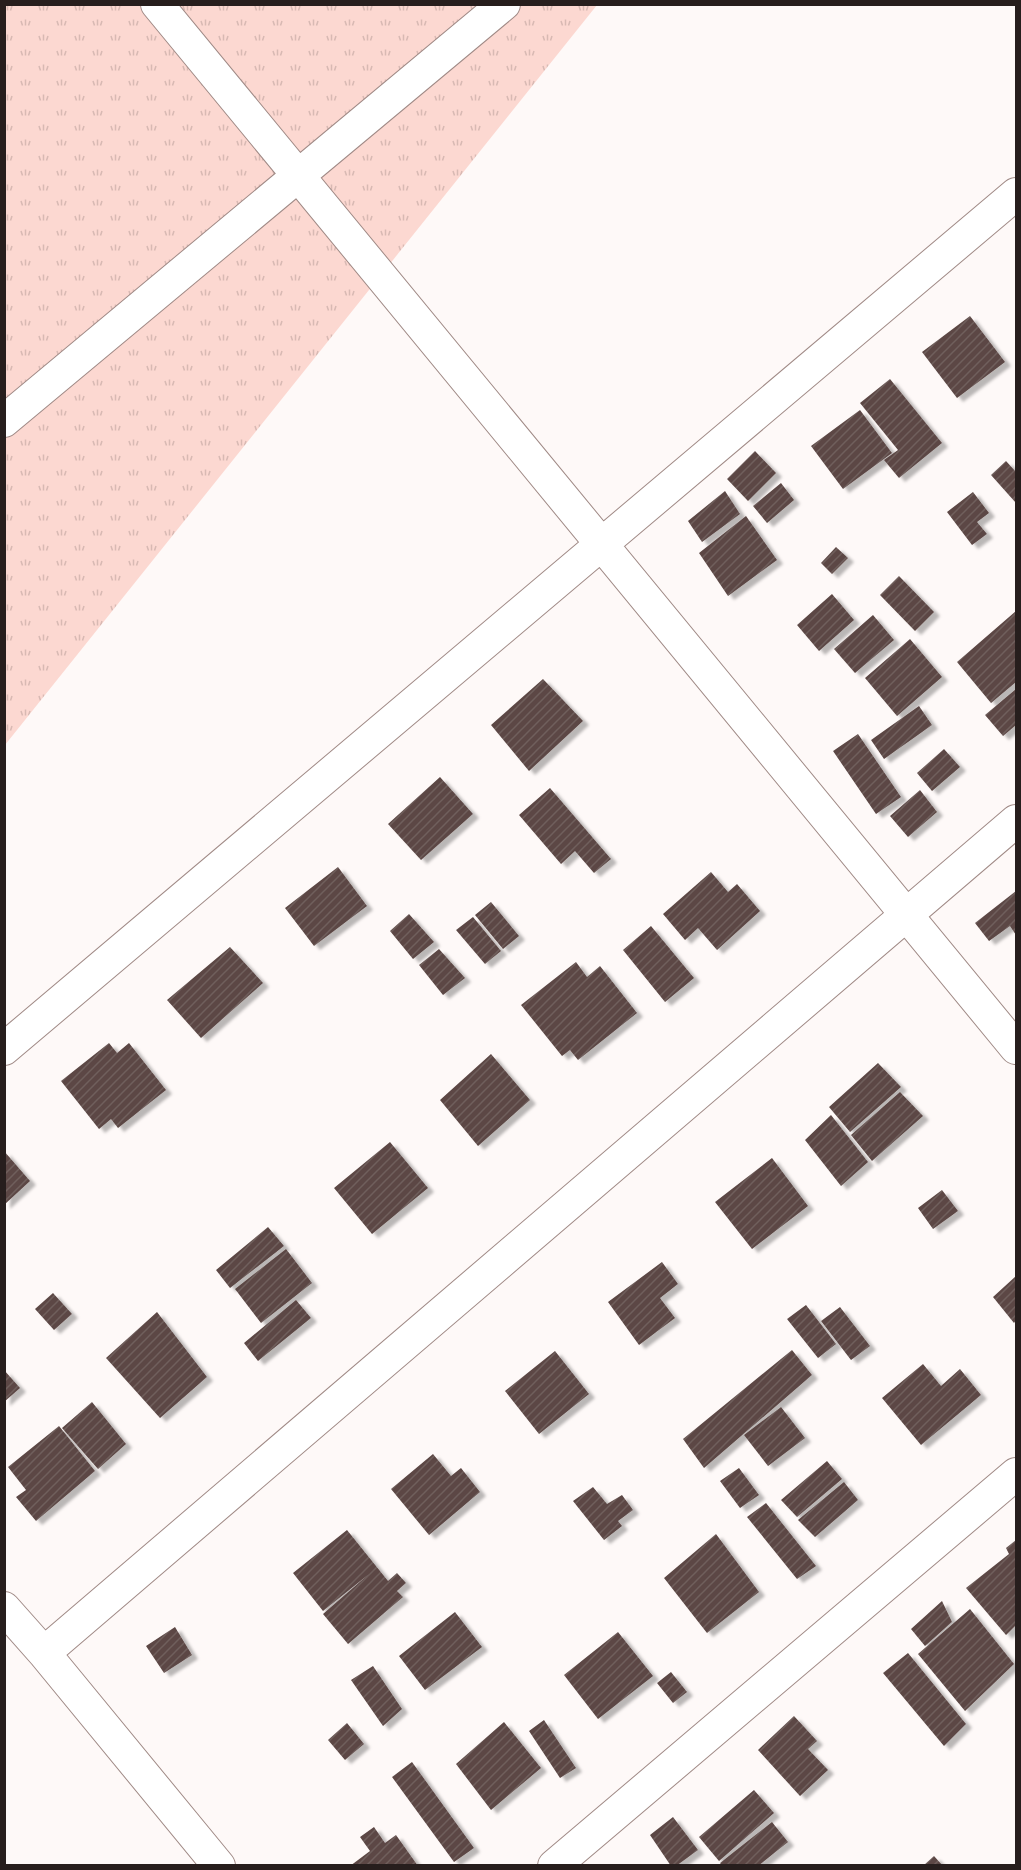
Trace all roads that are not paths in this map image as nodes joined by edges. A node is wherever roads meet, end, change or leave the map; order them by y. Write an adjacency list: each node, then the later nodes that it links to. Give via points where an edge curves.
1 (157, 4): 3 (street)
2 (504, 4): 3 (street)
3 (298, 176): 5 (street); 6 (street)
4 (1017, 194): 6 (street)
5 (4, 421)
6 (602, 545): 8 (street); 10 (street)
7 (1017, 821): 8 (street)
8 (907, 915): 9 (street); 13 (street)
9 (1017, 1048)
10 (4, 1049)
11 (1017, 1474): 15 (street)
12 (4, 1608): 13 (street)
13 (44, 1653): 14 (street)
14 (219, 1866)
15 (554, 1866)

